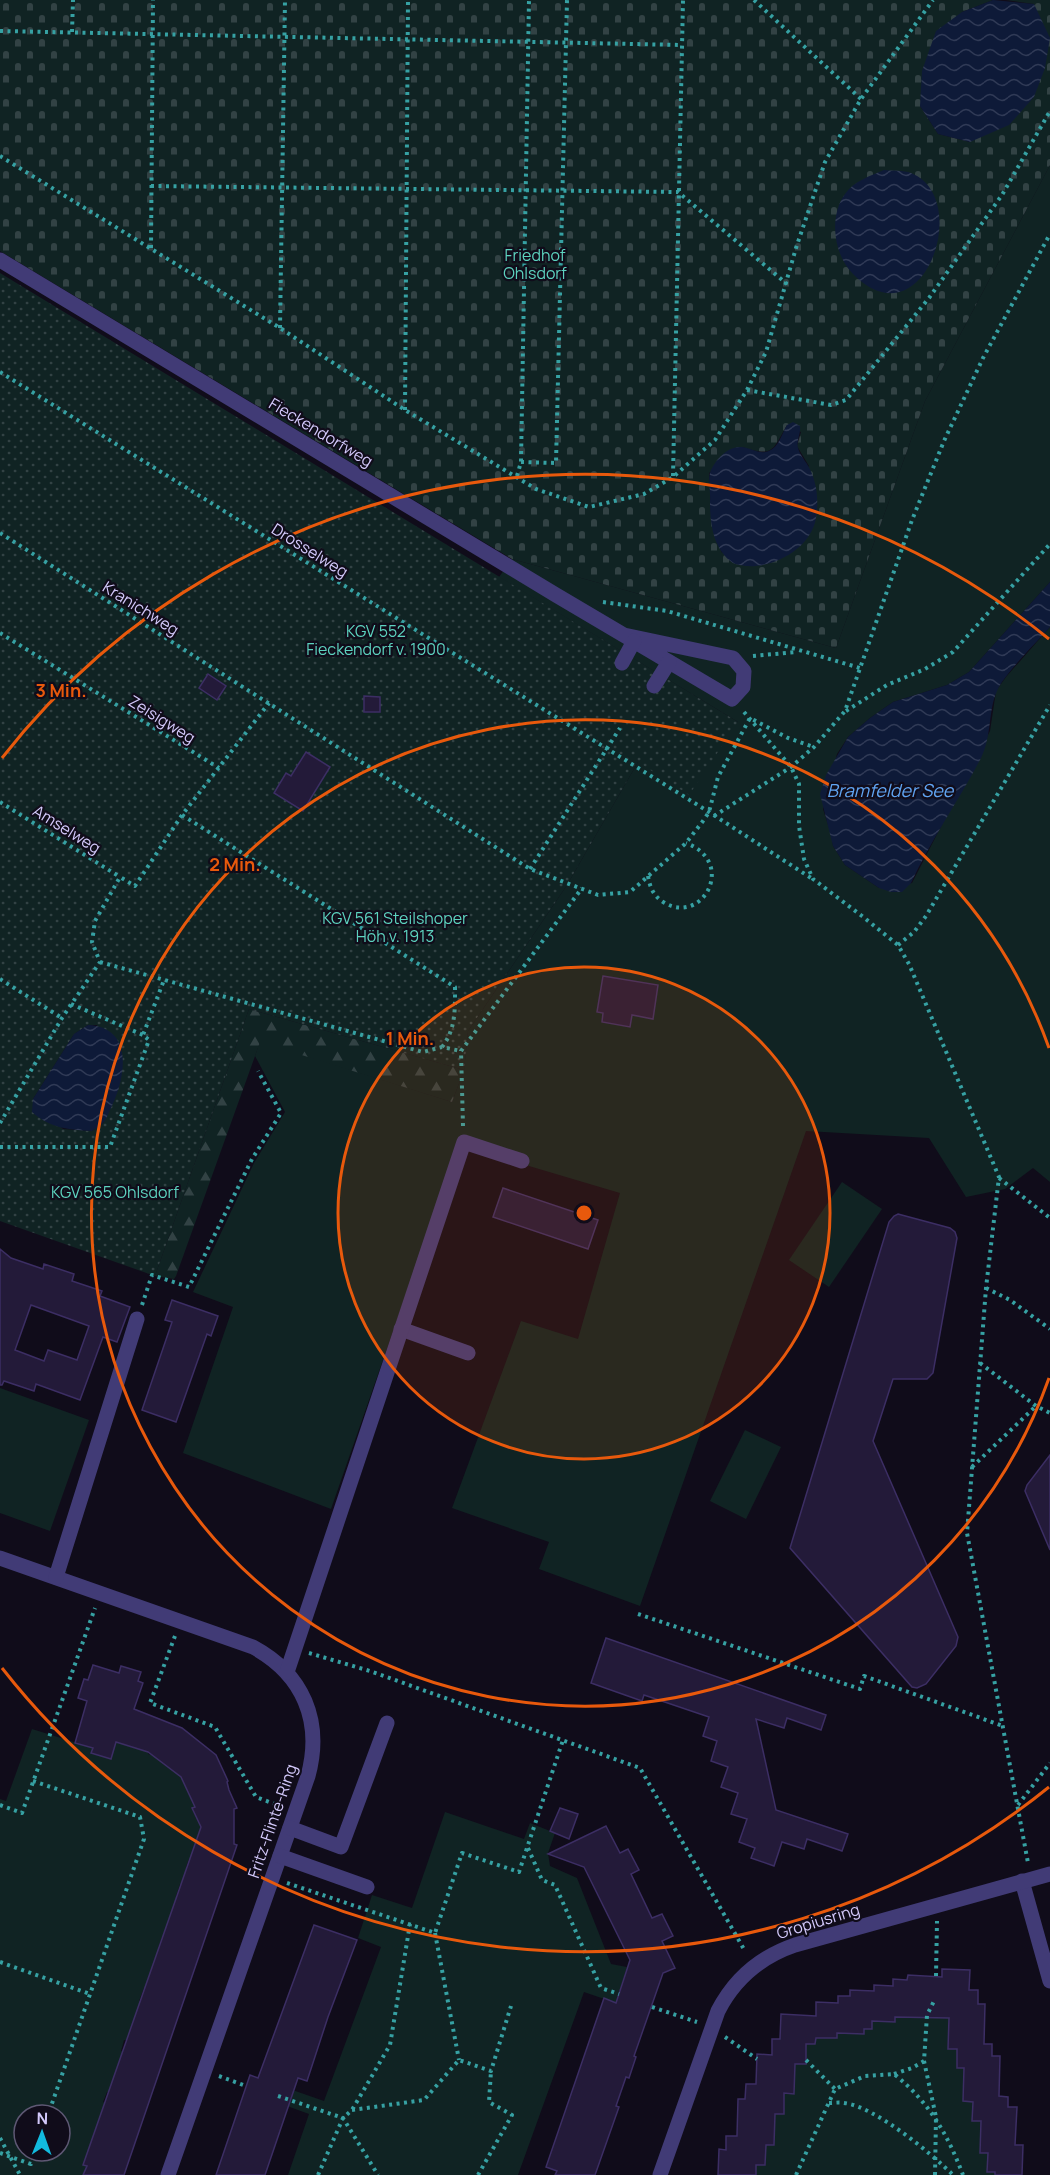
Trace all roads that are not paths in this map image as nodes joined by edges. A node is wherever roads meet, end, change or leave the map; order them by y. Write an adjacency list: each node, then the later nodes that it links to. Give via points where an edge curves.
1 (0, 260): 2 (street, Fieckendorfweg)
2 (629, 638): 3 (street, Fieckendorfweg); 3 (street, Fieckendorfweg, via 733,658 745,677 743,687 732,699); 4 (street)
3 (669, 662): 5 (street)
4 (622, 663)
5 (654, 686)
6 (522, 1161): 8 (street, via 464,1142)
7 (137, 1319): 11 (street)
8 (401, 1329): 9 (street); 12 (street)
9 (468, 1353)
10 (0, 1558): 11 (street, Fritz-Flinte-Ring)
11 (56, 1577): 12 (street, Fritz-Flinte-Ring, via 253,1647)
12 (287, 1672): 14 (street, Fritz-Flinte-Ring, via 305,1701 313,1733 311,1766)
13 (387, 1723): 14 (street, via 341,1847)
14 (290, 1828): 15 (street, Fritz-Flinte-Ring)
15 (280, 1856): 18 (street); 20 (street, Fritz-Flinte-Ring)
16 (1050, 1874): 17 (street, Gropiusring)
17 (1027, 1880): 19 (street); 21 (street, Gropiusring, via 795,1945 754,1966 730,1990 718,2011)
18 (367, 1887)
19 (1050, 1982)
20 (168, 2175)
21 (660, 2175)

